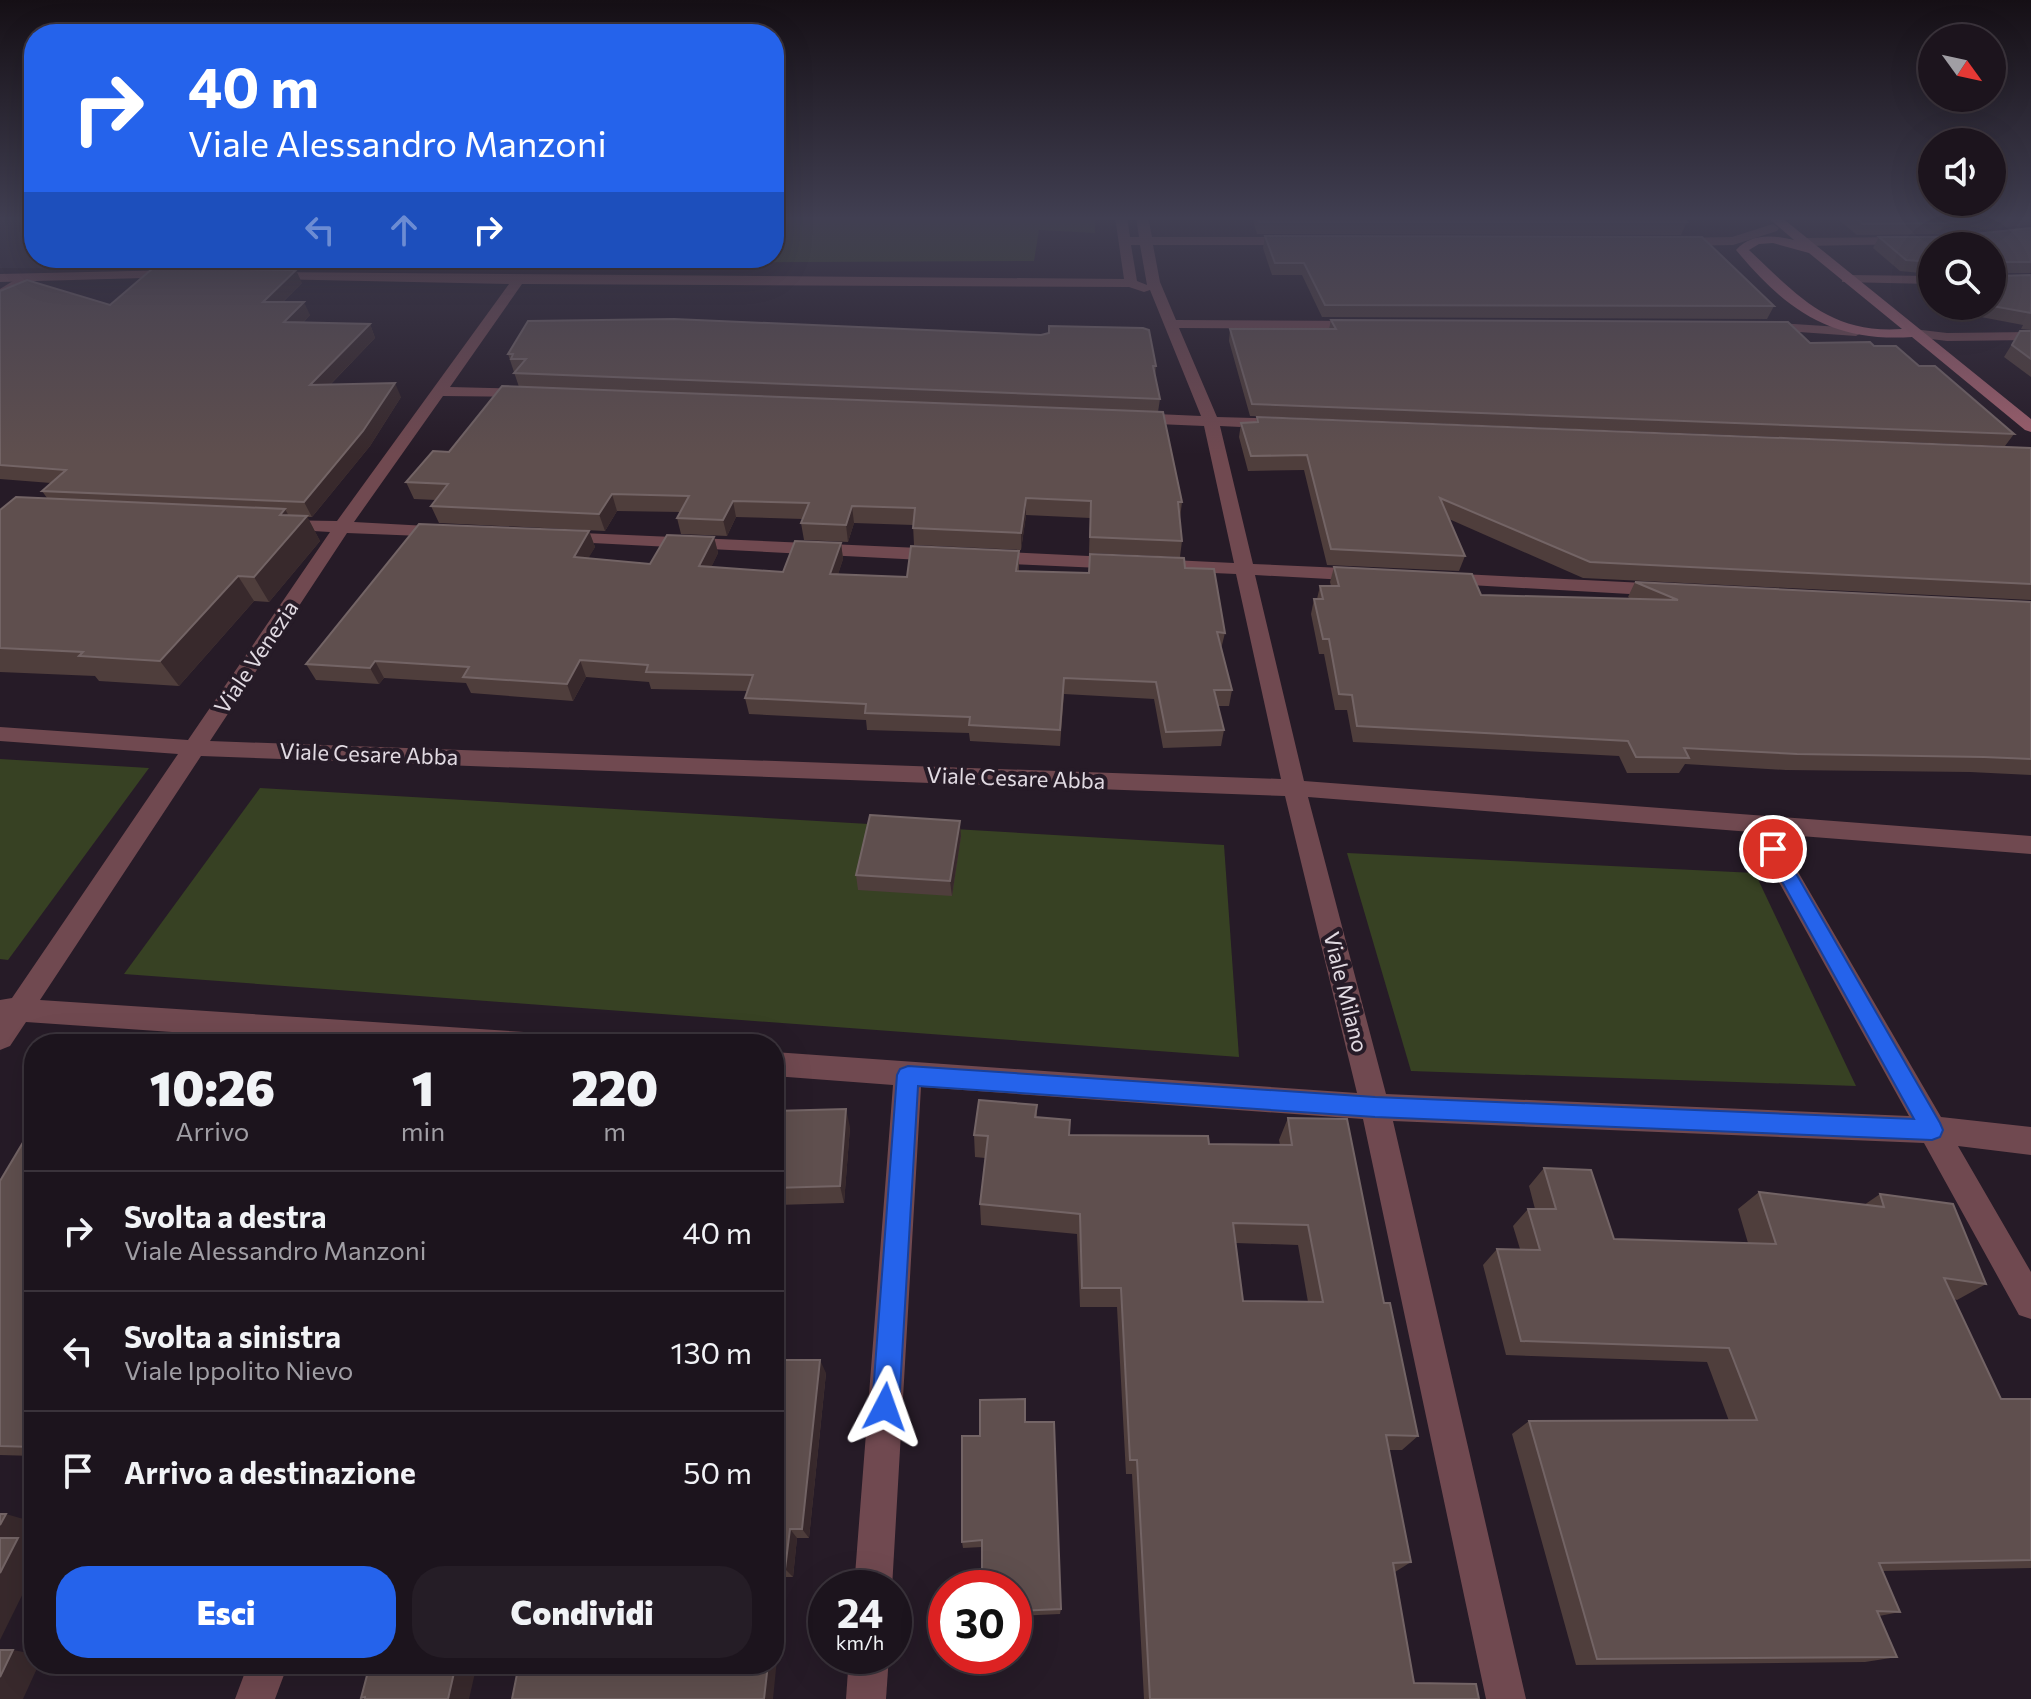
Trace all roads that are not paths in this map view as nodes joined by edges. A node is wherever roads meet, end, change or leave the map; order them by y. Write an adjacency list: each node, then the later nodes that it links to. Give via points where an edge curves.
1 (506, 296): 11 (street, Viale Venezia)
2 (1159, 296): 6 (street, Viale Milano)
3 (1783, 296): 5 (street)
4 (1868, 296): 9 (street)
5 (1806, 322): 8 (street); 9 (street, via 1889,336)
6 (1172, 324): 7 (street); 14 (street, Viale Milano)
7 (1376, 325)
8 (1753, 326)
9 (1913, 333): 10 (street); 16 (street)
10 (2031, 336)
11 (439, 391): 12 (street); 18 (street, Viale Venezia)
12 (549, 395)
13 (1117, 417): 14 (street)
14 (1211, 421): 15 (street); 21 (street, Viale Milano)
15 (1306, 425)
16 (2031, 427)
17 (264, 524): 18 (street)
18 (342, 527): 19 (street); 26 (street, Viale Venezia)
19 (468, 533)
20 (547, 537): 21 (street)
21 (1242, 569): 22 (street); 27 (street, Viale Milano)
22 (1384, 576)
23 (1416, 578): 24 (street)
24 (1684, 591)
25 (0, 734): 26 (street, Viale Cesare Abba)
26 (195, 748): 27 (street, Viale Cesare Abba); 30 (street, Viale Venezia)
27 (1294, 788): 28 (street, Viale Cesare Abba); 35 (street, Viale Milano)
28 (1758, 824): 29 (street, Viale Cesare Abba); 36 (street)
29 (2031, 845)
30 (9, 1009): 31 (street); 32 (street, Viale Venezia)
31 (370, 1034)
32 (0, 1038)
33 (784, 1065): 34 (street)
34 (908, 1075): 35 (street); 39 (street)
35 (1375, 1107): 36 (street); 44 (street, Viale Milano)
36 (1932, 1130): 37 (street); 38 (street)
37 (2031, 1141)
38 (2031, 1303)
39 (874, 1570)
40 (264, 1674): 42 (street)
41 (868, 1674): 43 (street)
42 (255, 1699)
43 (866, 1699)
44 (1506, 1699)

